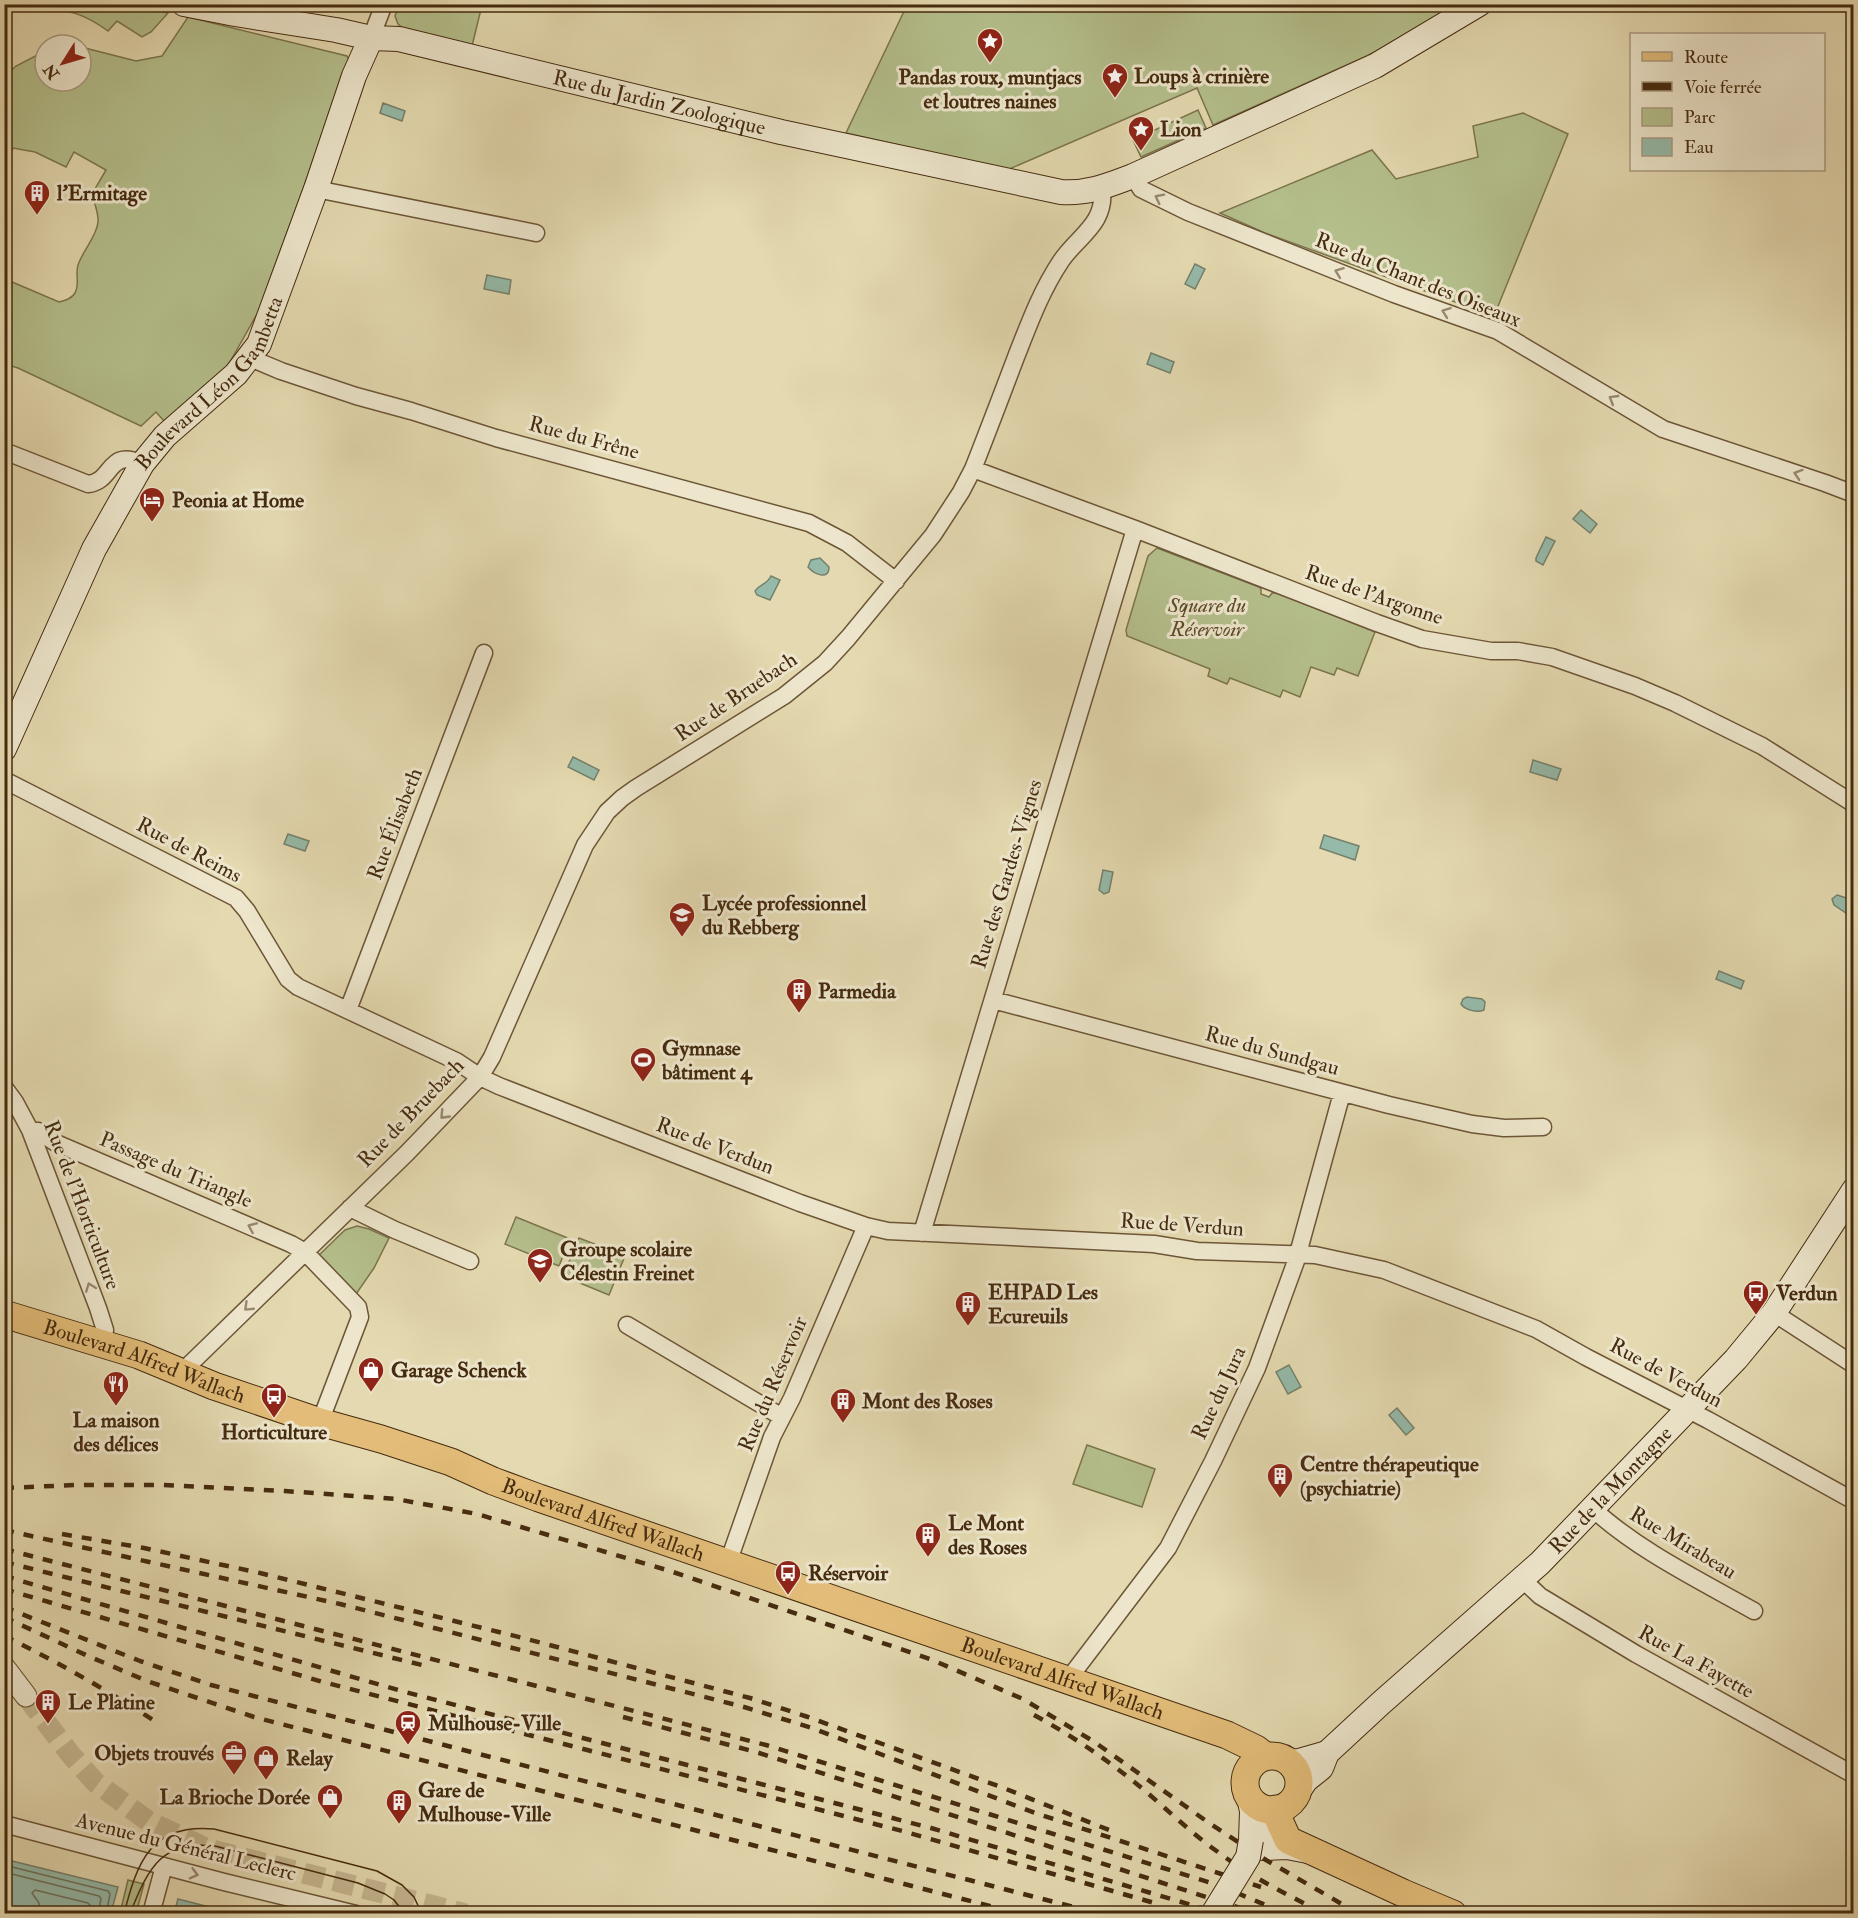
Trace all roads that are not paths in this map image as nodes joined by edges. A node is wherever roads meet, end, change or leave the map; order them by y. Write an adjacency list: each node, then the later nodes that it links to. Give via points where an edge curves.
1 (184, 4): 4 (main road, Rue du Jardin Zoologique)
2 (384, 4): 4 (street)
3 (1479, 4): 5 (main road, Rue du Jardin Zoologique, via 1375,66)
4 (371, 38): 6 (main road, Boulevard Léon Gambetta); 7 (main road, Rue du Jardin Zoologique, via 399,39 781,132 1061,192)
5 (1133, 176): 7 (main road, Rue du Jardin Zoologique); 13 (street, Rue du Chant des Oiseaux, one-way to 5, via 1663,429 1498,331 1188,212 1142,189)
6 (316, 189): 8 (street); 9 (main road, Boulevard Léon Gambetta, via 266,329)
7 (1102, 189): 12 (street, Rue de Bruebach, via 1100,213 1061,261 1037,304)
8 (536, 233)
9 (250, 358): 11 (main road, Boulevard Léon Gambetta, via 160,441); 15 (street, Rue du Frêne, via 356,396 496,438 809,523 847,543)
10 (4, 451): 11 (street, via 88,484 96,482 120,460)
11 (142, 464): 17 (main road, Boulevard Léon Gambetta, via 94,549)
12 (973, 469): 14 (street, Rue de l'Argonne); 15 (street, Rue de Bruebach, via 943,521)
13 (1854, 494)
14 (1135, 529): 19 (street, Rue de l'Argonne, via 1422,639 1552,657 1635,686 1762,746); 20 (street, Rue des Gardes-Vignes)
15 (896, 581): 22 (street, Rue de Bruebach, via 836,652 798,686 636,788 607,812 585,845)
16 (484, 653): 21 (street, Rue Élisabeth)
17 (4, 749)
18 (4, 780): 21 (street, Rue de Reims, via 236,898 288,980)
19 (1854, 804)
20 (993, 1000): 24 (street, Rue du Sundgau); 30 (street, Rue des Gardes-Vignes)
21 (348, 1010): 22 (street, Rue de Reims, via 456,1061)
22 (480, 1077): 28 (street, Rue de Bruebach, one-way to 28); 29 (street, Rue de Verdun)
23 (4, 1087): 26 (street, Rue de l'Horticulture)
24 (1342, 1093): 25 (street, Rue du Sundgau, via 1472,1124); 32 (street, Rue du Jura)
25 (1543, 1127)
26 (30, 1130): 31 (street, Passage du Triangle, one-way to 26); 37 (street, Rue de l'Horticulture, one-way to 26, via 105,1330 98,1308)
27 (1854, 1190): 34 (main road, Rue de la Montagne)
28 (350, 1208): 31 (street, Rue de Bruebach); 33 (street)
29 (866, 1226): 30 (street, Rue de Verdun); 41 (street, Rue du Réservoir)
30 (922, 1233): 32 (street, Rue de Verdun)
31 (305, 1252): 39 (street, Rue de Bruebach, one-way to 39); 42 (street, Passage du Triangle, via 360,1312)
32 (1297, 1255): 40 (street, Rue de Verdun, via 1315,1255 1384,1270 1513,1319); 49 (street, Rue du Jura, via 1257,1368 1168,1548 1073,1673)
33 (470, 1261)
34 (1774, 1313): 38 (street); 40 (main road, Rue de la Montagne)
35 (4, 1314): 37 (main road, Boulevard Alfred Wallach)
36 (627, 1325): 41 (street)
37 (102, 1343): 39 (main road, Boulevard Alfred Wallach)
38 (1854, 1365)
39 (184, 1373): 42 (main road, Boulevard Alfred Wallach)
40 (1688, 1410): 43 (street, Rue de Verdun); 44 (main road, Rue de la Montagne)
41 (782, 1417): 45 (street, Rue du Réservoir)
42 (320, 1422): 45 (main road, Boulevard Alfred Wallach, via 451,1462 524,1492)
43 (1854, 1501)
44 (1592, 1508): 46 (main road, Rue de la Montagne); 47 (street, Rue Mirabeau, via 1608,1523 1677,1568)
45 (728, 1563): 49 (main road, Boulevard Alfred Wallach)
46 (1522, 1579): 51 (street, Rue La Fayette, via 1540,1596 1636,1654); 52 (main road, Rue de la Montagne, via 1327,1753 1321,1768 1306,1780)
47 (1754, 1611)
48 (4, 1667): 50 (street)
49 (1071, 1681): 52 (main road, Boulevard Alfred Wallach, via 1204,1727)
50 (26, 1696)
51 (1854, 1775)
52 (1273, 1787): 54 (main road, via 1263,1830); 55 (main road, Boulevard Alfred Wallach, via 1278,1818 1288,1840)
53 (4, 1824): 56 (street, Avenue du Général Leclerc)
54 (1254, 1848): 55 (main road); 59 (main road, bridge)
55 (1309, 1851): 60 (main road, Boulevard Alfred Wallach)
56 (164, 1866): 57 (street); 58 (street, Avenue du Général Leclerc, one-way to 58)
57 (151, 1914)
58 (356, 1914)
59 (1213, 1914)
60 (1453, 1914)

